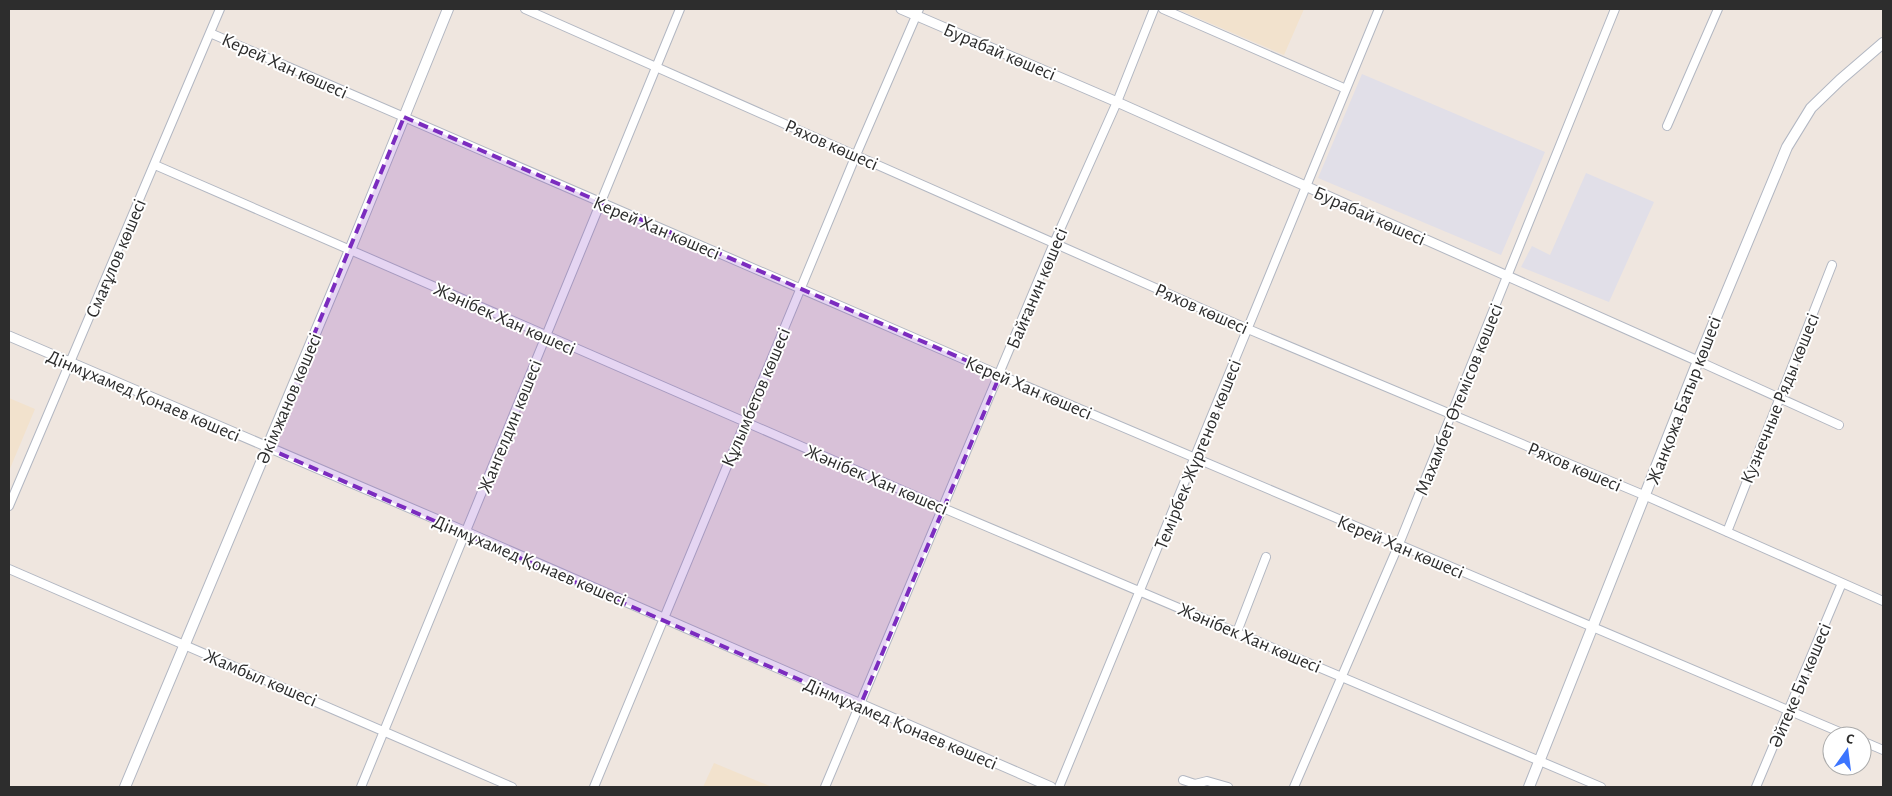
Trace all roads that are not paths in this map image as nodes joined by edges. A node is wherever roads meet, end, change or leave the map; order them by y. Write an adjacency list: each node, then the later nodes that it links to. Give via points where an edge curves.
1 (220, 9): 12 (street, Смағұлов көшесі)
2 (448, 9): 17 (main road, Әкімжанов көшесі)
3 (525, 9): 14 (street, Ряхов көшесі)
4 (680, 9): 14 (street, Жангелдин көшесі)
5 (900, 9): 11 (street, Бурабай көшесі)
6 (1154, 9): 16 (street, Байғанин көшесі)
7 (1163, 9): 15 (street)
8 (1379, 9): 15 (street, Темірбек Жүргенов көшесі)
9 (1616, 9): 26 (street, Махамбет Өтемісов көшесі)
10 (1718, 9): 18 (street)
11 (918, 12): 16 (street, Бурабай көшесі); 19 (street, Құлымбетов көшесі)
12 (210, 33): 17 (street, Керей Хан көшесі); 20 (street, Смағұлов көшесі)
13 (1883, 43): 32 (main road, Жанқожа Батыр көшесі, via 1811,108 1787,147)
14 (656, 67): 19 (street, Ряхов көшесі); 22 (street, Жангелдин көшесі)
15 (1346, 90): 21 (street, Темірбек Жүргенов көшесі)
16 (1117, 102): 21 (street, Бурабай көшесі); 23 (street, Байғанин көшесі)
17 (404, 117): 22 (street, Керей Хан көшесі); 24 (main road, Әкімжанов көшесі)
18 (1667, 126)
19 (856, 154): 23 (street, Ряхов көшесі); 27 (street, Құлымбетов көшесі)
20 (155, 165): 24 (street, Жәнібек Хан көшесі); 31 (street, Смағұлов көшесі)
21 (1307, 187): 26 (street, Бурабай көшесі); 28 (street, Темірбек Жүргенов көшесі)
22 (601, 203): 27 (street, Керей Хан көшесі); 30 (street, Жангелдин көшесі)
23 (1054, 243): 28 (street, Ряхов көшесі); 33 (street, Байғанин көшесі)
24 (350, 250): 30 (street, Жәнібек Хан көшесі); 38 (main road, Әкімжанов көшесі)
25 (1832, 265): 34 (street, Кузнечные Ряды көшесі)
26 (1508, 276): 32 (street, Бурабай көшесі); 35 (street, Махамбет Өтемісов көшесі)
27 (800, 289): 33 (street, Керей Хан көшесі); 36 (street, Құлымбетов көшесі)
28 (1248, 329): 35 (street, Ряхов көшесі); 39 (street, Темірбек Жүргенов көшесі)
29 (9, 336): 31 (street, Дінмұхамед Қонаев көшесі)
30 (546, 337): 36 (street, Жәнібек Хан көшесі); 43 (street, Жангелдин көшесі)
31 (70, 362): 38 (street, Дінмұхамед Қонаев көшесі); 41 (street, Смағұлов көшесі)
32 (1698, 362): 34 (street, Бурабай көшесі); 40 (main road, Жанқожа Батыр көшесі)
33 (1000, 375): 39 (street, Керей Хан көшесі); 42 (street, Байғанин көшесі)
34 (1779, 398): 37 (street, Бурабай көшесі); 44 (street, Кузнечные Ряды көшесі)
35 (1452, 415): 40 (street, Ряхов көшесі); 45 (street, Махамбет Өтемісов көшесі)
36 (746, 422): 42 (street, Жәнібек Хан көшесі); 51 (street, Құлымбетов көшесі)
37 (1838, 425)
38 (267, 448): 43 (street, Дінмұхамед Қонаев көшесі); 54 (main road, Әкімжанов көшесі)
39 (1196, 458): 45 (street, Керей Хан көшесі); 49 (street, Темірбек Жүргенов көшесі)
40 (1646, 496): 44 (street, Ряхов көшесі); 52 (main road, Жанқожа Батыр көшесі)
41 (9, 506)
42 (943, 508): 49 (street, Жәнібек Хан көшесі); 56 (street, Байғанин көшесі)
43 (466, 532): 51 (street, Дінмұхамед Қонаев көшесі); 59 (street, Жангелдин көшесі)
44 (1727, 532): 48 (street, Ряхов көшесі)
45 (1399, 544): 52 (street, Керей Хан көшесі); 55 (street, Махамбет Өтемісов көшесі)
46 (1266, 557): 53 (street)
47 (9, 569): 54 (street, Жамбыл көшесі)
48 (1842, 583): 50 (street, Ряхов көшесі); 57 (street, Әйтеке Би көшесі)
49 (1140, 591): 53 (street, Жәнібек Хан көшесі); 68 (street, Темірбек Жүргенов көшесі)
50 (1883, 601)
51 (663, 618): 56 (street, Дінмұхамед Қонаев көшесі); 65 (street, Құлымбетов көшесі)
52 (1593, 628): 57 (street, Керей Хан көшесі); 60 (main road, Жанқожа Батыр көшесі)
53 (1237, 632): 55 (street, Жәнібек Хан көшесі)
54 (185, 644): 59 (street, Жамбыл көшесі); 62 (main road, Әкімжанов көшесі)
55 (1343, 677): 60 (street, Жәнібек Хан көшесі); 70 (street, Махамбет Өтемісов көшесі)
56 (860, 706): 66 (street, Байғанин көшесі); 67 (street, Дінмұхамед Қонаев көшесі)
57 (1788, 710): 58 (street, Керей Хан көшесі); 73 (street, Әйтеке Би көшесі)
58 (1826, 726)
59 (385, 731): 63 (street, Жангелдин көшесі); 64 (street, Жамбыл көшесі)
60 (1540, 761): 71 (main road, Жанқожа Батыр көшесі); 72 (street, Жәнібек Хан көшесі)
61 (1184, 780): 69 (street)
62 (125, 787)
63 (361, 787)
64 (512, 787)
65 (594, 787)
66 (825, 787)
67 (1051, 787)
68 (1059, 787)
69 (1228, 787)
70 (1294, 787)
71 (1529, 787)
72 (1601, 787)
73 (1756, 787)

